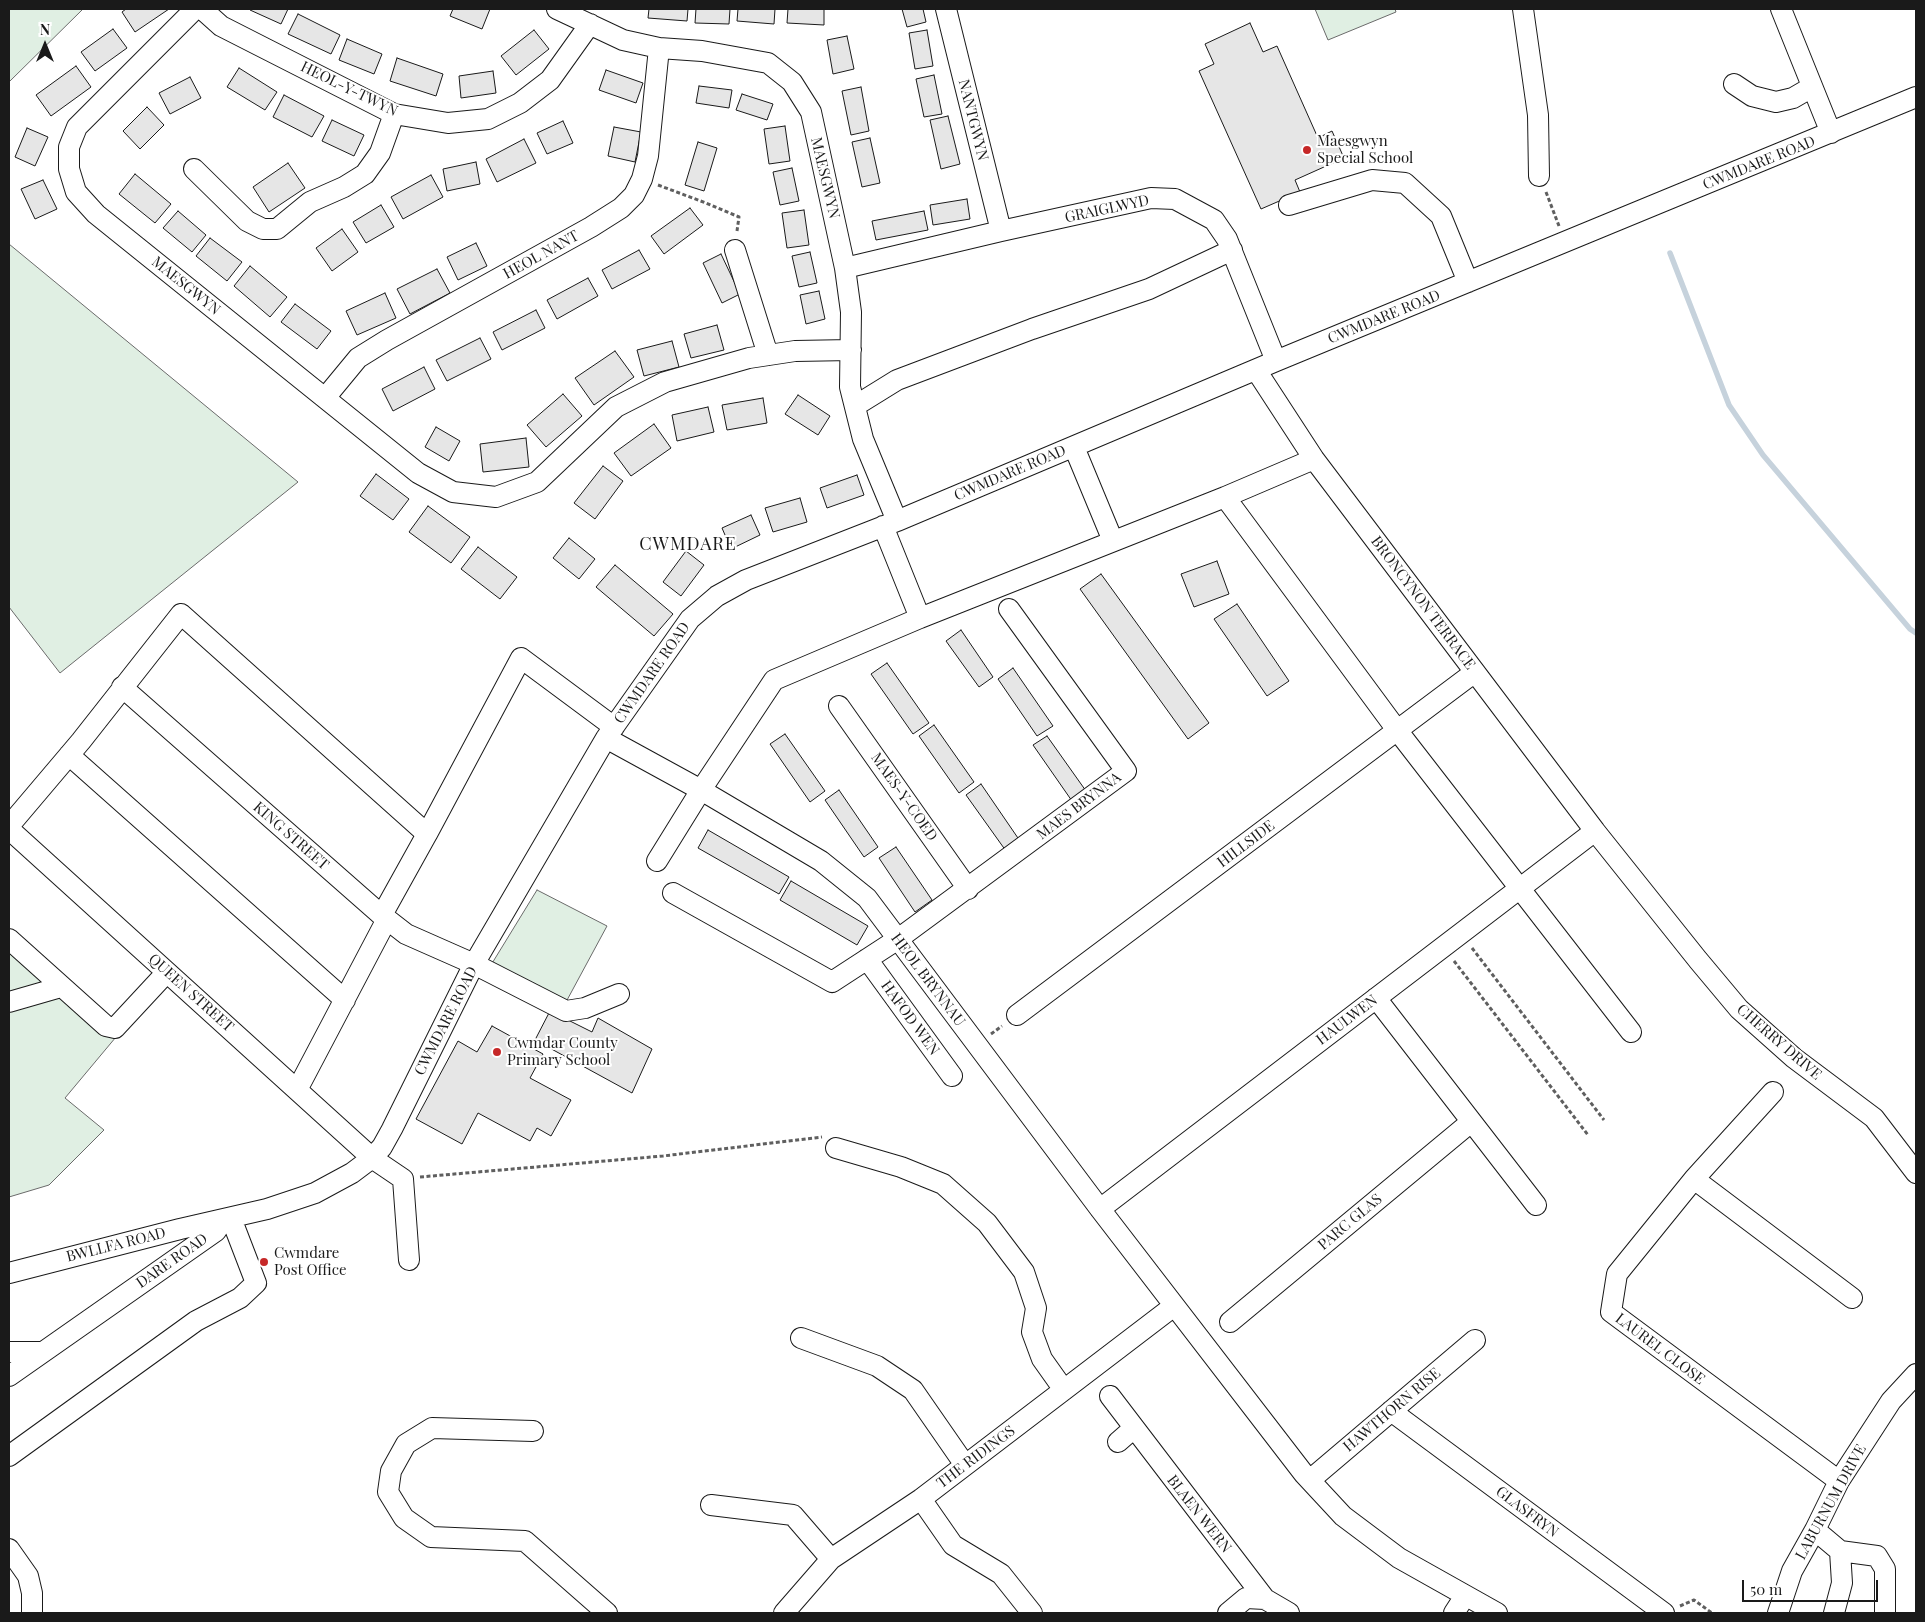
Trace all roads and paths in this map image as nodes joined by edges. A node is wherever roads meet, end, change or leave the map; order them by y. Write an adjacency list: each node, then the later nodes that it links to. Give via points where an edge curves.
1 (195, 9): 28 (street, MAESGWYN, via 77,127 69,147 69,169 76,192 96,214)
2 (202, 9): 12 (street, HEOL-Y-TWYN, via 221,26)
3 (557, 9): 7 (street, MAESGWYN)
4 (946, 9): 18 (street, NANTGWYN)
5 (1523, 9): 15 (street, via 1538,115)
6 (1781, 9): 10 (street)
7 (590, 24): 8 (street, MAESGWYN, via 624,40); 12 (street, HEOL-Y-TWYN, via 550,80 520,103 488,119 448,123)
8 (659, 48): 16 (street, HEOL NANT, via 648,156); 22 (street, MAESGWYN, via 768,63 792,82 811,112)
9 (1734, 84): 10 (street, via 1752,96 1776,102 1793,98)
10 (1812, 87): 13 (street)
11 (1916, 97): 13 (street, CWMDARE ROAD)
12 (394, 114): 14 (street, via 380,153 365,174 310,202 277,229 263,229 247,221)
13 (1831, 133): 19 (street, CWMDARE ROAD)
14 (194, 169)
15 (1539, 176): 19 (path)
16 (642, 179): 20 (path, via 738,217); 28 (street, HEOL NANT, via 634,195 621,208 591,227 358,358)
17 (1289, 205): 23 (street, via 1372,180 1405,183 1441,216)
18 (1001, 231): 21 (street, GRAIGLWYD, via 1151,198 1175,199 1214,220); 22 (street, GRAIGLWYD)
19 (1565, 242): 23 (street, CWMDARE ROAD)
20 (735, 250): 25 (street)
21 (1232, 250): 26 (street, GRAIGLWYD); 29 (street, via 1149,289 897,380)
22 (846, 268): 24 (street, MAESGWYN)
23 (1468, 282): 26 (street, CWMDARE ROAD)
24 (851, 350): 25 (street, via 795,350); 29 (street, MAESGWYN, via 850,387)
25 (768, 355): 28 (street, MAESGWYN, via 665,382 616,407 537,482 496,497 453,492 418,473)
26 (1276, 361): 27 (street, CWMDARE ROAD)
27 (1256, 370): 30 (street, CWMDARE ROAD); 31 (street, BRONCYNON TERRACE)
28 (324, 398)
29 (855, 406): 33 (street, MAESGWYN)
30 (1074, 447): 33 (street, CWMDARE ROAD); 34 (street)
31 (1314, 459): 32 (street); 37 (street, BRONCYNON TERRACE)
32 (1224, 497): 34 (street); 40 (street)
33 (890, 524): 36 (street, MAESGWYN); 41 (street, CWMDARE ROAD, via 746,580 717,596 690,618)
34 (1113, 541): 36 (street)
35 (1009, 609): 48 (street, MAES BRYNNA, via 1126,771)
36 (920, 618): 43 (street, via 774,680)
37 (1475, 672): 40 (street, HILLSIDE); 45 (street, BRONCYNON TERRACE)
38 (122, 687): 42 (street); 46 (street, via 180,614); 51 (street, KING STREET)
39 (839, 706): 48 (street, MAES-Y-COED)
40 (1397, 730): 49 (street); 64 (street, HILLSIDE)
41 (610, 732): 43 (street, HEOL BRYNNAU); 46 (street, HEOL BRYNNAU, via 521,658); 57 (street, CWMDARE ROAD)
42 (69, 755): 44 (street); 62 (street)
43 (701, 790): 47 (street); 54 (street, HEOL BRYNNAU, via 821,861 867,898)
44 (9, 827): 58 (street, QUEEN STREET)
45 (1595, 832): 49 (street, HAULWEN); 75 (street, CHERRY DRIVE, via 1739,1010 1794,1058 1874,1118)
46 (427, 834): 51 (street)
47 (658, 861)
48 (968, 889): 54 (street)
49 (1520, 889): 52 (street, HAULWEN); 65 (street)
50 (673, 893): 56 (street, via 832,982)
51 (384, 917): 57 (street, KING STREET, via 406,934); 62 (street)
52 (1461, 933): 55 (street, HAULWEN); 70 (path)
53 (9, 940): 59 (street)
54 (898, 940): 56 (street); 66 (street, HEOL BRYNNAU)
55 (1443, 947): 61 (street, HAULWEN); 72 (path)
56 (867, 959): 67 (street, HAFOD WEN)
57 (474, 964): 60 (street, KING STREET, via 566,1011 584,1008); 74 (street, CWMDARE ROAD, via 392,1129)
58 (167, 972): 59 (street, via 115,1028 106,1026); 68 (street, QUEEN STREET)
59 (61, 987): 63 (street)
60 (619, 994)
61 (1376, 998): 71 (street); 79 (street, HAULWEN)
62 (345, 1000): 68 (street)
63 (9, 1002)
64 (1017, 1015): 66 (path)
65 (1631, 1032)
66 (976, 1044): 79 (street, HEOL BRYNNAU)
67 (952, 1076)
68 (297, 1090): 74 (street, QUEEN STREET)
69 (1773, 1092): 77 (street, LAUREL CLOSE)
70 (1604, 1120)
71 (1471, 1122): 78 (street); 85 (street, PARC GLAS)
72 (1588, 1135)
73 (836, 1148): 76 (path, via 827,1136 663,1156); 92 (street, via 901,1167 943,1184 987,1223 1024,1272 1036,1308 1032,1332 1042,1359)
74 (372, 1158): 76 (street, QUEEN STREET); 80 (street, via 315,1193)
75 (1916, 1173)
76 (403, 1179): 81 (street)
77 (1694, 1179): 83 (street); 101 (street, LAUREL CLOSE, via 1617,1274 1611,1312)
78 (1536, 1205)
79 (1100, 1209): 84 (street, HEOL BRYNNAU)
80 (228, 1218): 82 (street, BWLLFA ROAD); 89 (street, DARE ROAD, via 216,1231); 98 (street, via 256,1283 240,1298 196,1321)
81 (409, 1260)
82 (9, 1273)
83 (1852, 1298)
84 (1174, 1306): 92 (street, THE RIDINGS); 100 (street, HEOL BRYNNAU)
85 (1230, 1322)
86 (801, 1338): 99 (street, via 877,1366 913,1390)
87 (1475, 1340): 94 (street, HAWTHORN RISE)
88 (9, 1352): 89 (street)
89 (42, 1352): 91 (street, DARE ROAD)
90 (1916, 1374): 101 (street, LABURNUM DRIVE, via 1891,1401)
91 (9, 1376)
92 (1064, 1390): 99 (street, THE RIDINGS)
93 (1110, 1396): 95 (street, BLAEN WERN)
94 (1391, 1411): 100 (street, HAWTHORN RISE); 118 (street, GLASFRYN)
95 (1134, 1428): 97 (street); 109 (street, BLAEN WERN)
96 (533, 1431): 111 (street, via 432,1428 406,1444 391,1471 388,1492 404,1518 431,1537 525,1541)
97 (1118, 1442)
98 (9, 1456)
99 (965, 1465): 102 (street, THE RIDINGS)
100 (1310, 1480): 108 (street, HEOL BRYNNAU, via 1343,1516 1392,1553)
101 (1839, 1481): 104 (street, LABURNUM DRIVE)
102 (921, 1499): 107 (street, THE RIDINGS); 113 (street, via 953,1545 1001,1574)
103 (711, 1505): 107 (street, via 793,1515)
104 (1815, 1530): 106 (street); 120 (street, LABURNUM DRIVE, via 1792,1571)
105 (9, 1549): 110 (street, via 28,1576)
106 (1840, 1551): 121 (street, via 1842,1583); 122 (street, via 1877,1556 1885,1569)
107 (831, 1560): 112 (street, THE RIDINGS)
108 (1465, 1596): 116 (street); 117 (street, HEOL BRYNNAU)
109 (1265, 1599): 114 (street, via 1246,1598); 115 (street, BLAEN WERN)
110 (32, 1613)
111 (607, 1613)
112 (784, 1613)
113 (1032, 1613)
114 (1228, 1613)
115 (1289, 1613)
116 (1454, 1613)
117 (1497, 1613)
118 (1663, 1613): 119 (path, via 1694,1600)
119 (1712, 1613)
120 (1778, 1613)
121 (1834, 1613)
122 (1885, 1613)

